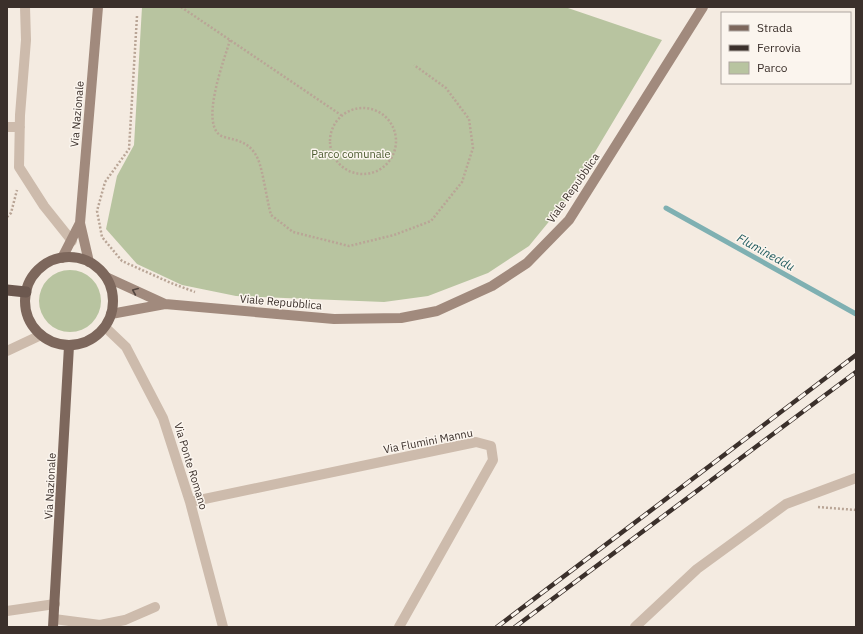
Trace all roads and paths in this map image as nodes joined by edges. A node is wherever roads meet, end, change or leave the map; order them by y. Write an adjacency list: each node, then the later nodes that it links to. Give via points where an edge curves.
1 (25, 7): 10 (street, via 26,40)
2 (181, 7): 6 (path)
3 (703, 7): 21 (main road, Viale Repubblica, via 569,220 527,263 492,286 436,311 400,318 334,319)
4 (98, 9): 13 (main road, Via Nazionale)
5 (137, 16): 20 (path, via 129,149 105,182 98,211 102,237 122,261)
6 (230, 40): 7 (path, via 211,108 212,125 221,136 245,142 258,158 270,215 293,232 349,246 394,236 431,221 462,182 473,148 469,120 446,88); 8 (path)
7 (414, 65)
8 (341, 115): 8 (path, via 334,123 329,144 337,163 345,170 366,174 376,172 385,166 396,146 396,134 388,119 374,109 362,107 351,109)
9 (7, 127): 10 (street)
10 (20, 127): 11 (street)
11 (19, 167): 12 (path, via 17,193); 14 (street, via 44,206)
12 (7, 217)
13 (80, 223): 14 (main road, Via Nazionale); 16 (main road, Via Nazionale)
14 (72, 241): 15 (main road, Via Nazionale)
15 (62, 258): 16 (main road, via 76,257); 19 (main road, via 41,267 33,276)
16 (89, 262): 17 (main road, via 99,268)
17 (106, 277): 21 (main road, Viale Repubblica, one-way to 17); 22 (main road, via 113,297)
18 (7, 290): 19 (highway)
19 (26, 292): 24 (main road, via 26,310 30,321)
20 (199, 293)
21 (165, 304): 22 (main road, Viale Repubblica)
22 (112, 314): 23 (main road)
23 (105, 327): 25 (main road, via 86,342); 28 (street, Via Ponte Romano, via 126,347 163,418)
24 (41, 335): 25 (main road, via 54,343); 26 (street)
25 (69, 346): 31 (main road, Via Nazionale)
26 (7, 351)
27 (856, 478): 37 (street, via 786,504 697,569)
28 (190, 502): 35 (street, Via Ponte Romano); 36 (street, Via Flumini Mannu, via 476,442 491,446 493,460)
29 (817, 507): 30 (path)
30 (856, 510)
31 (55, 604): 33 (street); 34 (main road, Via Nazionale)
32 (155, 607): 34 (street, via 125,620 100,625)
33 (7, 611)
34 (53, 623)
35 (223, 627)
36 (399, 627)
37 (635, 627)

